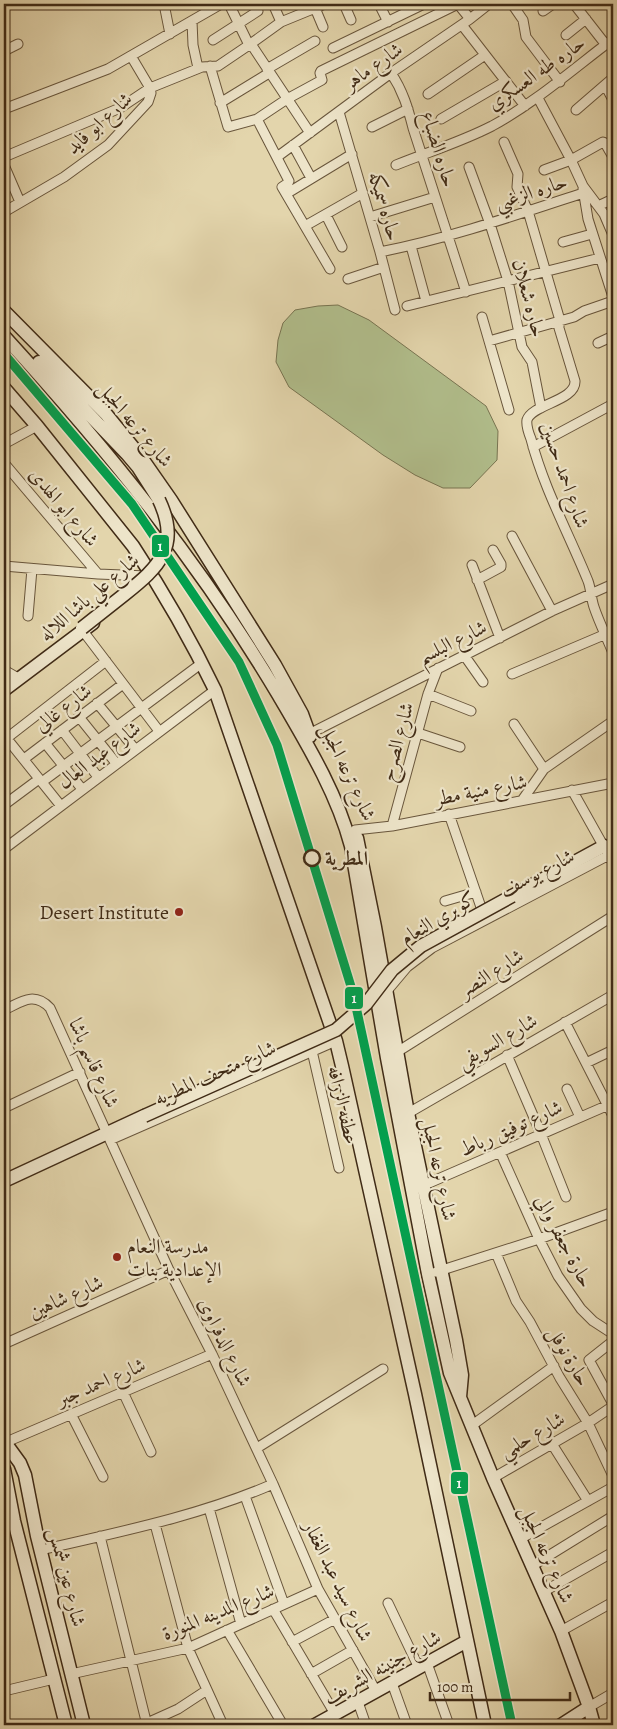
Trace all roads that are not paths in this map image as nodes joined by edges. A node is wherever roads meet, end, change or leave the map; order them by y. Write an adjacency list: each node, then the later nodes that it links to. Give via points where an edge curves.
1 (164, 4): 27 (street)
2 (221, 4): 14 (street)
3 (229, 4): 22 (street)
4 (274, 4): 23 (street)
5 (325, 4): 15 (street)
6 (344, 4): 19 (street)
7 (379, 4): 24 (street)
8 (424, 4): 24 (street)
9 (458, 4): 18 (street); 49 (street, via 320,73 322,80)
10 (489, 4): 18 (street, شارع ماهر)
11 (512, 4): 44 (street, via 523,20 526,37)
12 (553, 4): 17 (street)
13 (574, 4): 20 (street)
14 (210, 7): 21 (street)
15 (315, 8): 23 (street); 26 (street)
16 (258, 11): 22 (street)
17 (543, 11)
18 (470, 19): 25 (street, شارع ماهر)
19 (351, 20)
20 (586, 20): 28 (street); 31 (street)
21 (192, 21): 27 (street); 39 (street)
22 (238, 22): 29 (street); 33 (street)
23 (281, 22): 33 (street)
24 (388, 22): 34 (street)
25 (462, 25): 36 (street); 41 (street, شارع ماهر)
26 (323, 27)
27 (170, 34): 37 (street)
28 (566, 35)
29 (213, 40)
30 (315, 41): 40 (street)
31 (610, 42): 44 (street, حاره طه العسكري)
32 (18, 44): 35 (street)
33 (250, 45): 38 (street, via 218,66); 40 (street)
34 (333, 48)
35 (4, 51)
36 (485, 55): 43 (street); 47 (street)
37 (131, 56): 46 (street, شارع ابو فايد); 53 (street, via 108,69)
38 (210, 66): 39 (street); 51 (street)
39 (198, 68): 46 (street)
40 (268, 71): 49 (street); 51 (street)
41 (391, 73): 54 (street, حاره الضباع); 56 (street, شارع ماهر)
42 (613, 78): 45 (street)
43 (506, 81): 52 (street); 58 (street)
44 (560, 82): 48 (street, حاره طه العسكري)
45 (605, 85): 50 (street); 55 (street)
46 (150, 88): 65 (street, via 120,108); 80 (street, شارع ابو فايد, via 148,102 108,145 64,177)
47 (428, 94)
48 (538, 98): 52 (street, حاره طه العسكري); 68 (street)
49 (287, 99): 57 (street); 60 (street)
50 (613, 100)
51 (220, 103): 57 (street, via 228,128)
52 (525, 106): 64 (street, حاره طه العسكري, via 479,132)
53 (4, 109)
54 (408, 109): 59 (street); 64 (street, حاره الضباع)
55 (576, 110)
56 (339, 112): 60 (street, شارع ماهر); 63 (street, حاره سميكه)
57 (257, 119): 66 (street)
58 (441, 119)
59 (372, 127)
60 (310, 133): 62 (street, شارع ماهر)
61 (504, 142): 82 (street, via 518,174 517,188)
62 (294, 145): 66 (street, شارع ماهر); 73 (street)
63 (352, 154): 73 (street); 76 (street, حاره سميكه)
64 (421, 154): 70 (street, حاره طه العسكري); 78 (street, حاره الضباع)
65 (4, 157)
66 (277, 157): 77 (street, via 289,181 282,187)
67 (613, 157): 68 (street, via 603,142)
68 (571, 160): 72 (street); 75 (street)
69 (4, 165): 74 (street)
70 (396, 165)
71 (469, 167): 87 (street, حاره شعلان)
72 (544, 170)
73 (311, 178): 77 (street)
74 (7, 181): 80 (street)
75 (583, 190): 81 (street); 82 (street, حاره الزغبي); 89 (street)
76 (363, 193): 84 (street); 85 (street, حاره سميكه)
77 (286, 194): 88 (street)
78 (435, 197): 85 (street); 91 (street, حاره الضباع)
79 (613, 199): 81 (street)
80 (20, 202): 83 (street, شارع ابو فايد)
81 (598, 206): 86 (street)
82 (528, 211): 87 (street, حاره الزغبي); 100 (street)
83 (4, 212)
84 (326, 215): 88 (street); 94 (street)
85 (370, 217): 95 (street, حاره سميكه)
86 (610, 218): 90 (street)
87 (490, 224): 91 (street, حاره الزغبي); 102 (street, حاره شعلان)
88 (305, 226): 99 (street)
89 (592, 234): 92 (street); 96 (street)
90 (613, 235)
91 (448, 236): 93 (street, حاره الزغبي); 103 (street, حاره الضباع)
92 (563, 242)
93 (411, 246): 95 (street, حاره الزغبي); 105 (street)
94 (342, 247)
95 (380, 252): 98 (street, حاره سميكه)
96 (602, 263): 97 (street); 100 (street); 104 (street)
97 (613, 264)
98 (384, 267): 101 (street); 108 (street, حاره سميكه)
99 (330, 270)
100 (546, 272): 102 (street); 111 (street)
101 (348, 279)
102 (508, 281): 103 (street); 113 (street, حاره شعلان)
103 (466, 292): 105 (street)
104 (613, 297)
105 (426, 301): 107 (street)
106 (613, 301): 111 (street)
107 (407, 306)
108 (395, 310)
109 (4, 311): 164 (street, شارع ترعه الجبل, via 106,414 141,457 261,642 302,714)
110 (482, 317): 116 (street)
111 (559, 321): 113 (street); 120 (street, شارع احمد حسين, via 575,381 569,394)
112 (4, 327): 138 (street, شارع علي باشا اللاله, bridge, via 138,467 159,500 167,522 166,546 148,576)
113 (519, 333): 116 (street); 120 (street, حاره شعلان, via 522,346 532,362)
114 (4, 336): 200 (street, شارع ترعه الجبل, via 98,442 182,547 252,650 302,734 349,838)
115 (613, 336): 117 (street)
116 (489, 341): 121 (street)
117 (598, 343)
118 (4, 388): 122 (street)
119 (613, 404): 124 (street)
120 (541, 408): 124 (street, شارع احمد حسين, via 527,421)
121 (509, 410)
122 (37, 426): 123 (street); 132 (street, via 132,546)
123 (4, 444)
124 (533, 447): 135 (street, شارع احمد حسين)
125 (4, 463): 131 (street, شارع ابو الهدى)
126 (512, 536): 136 (street)
127 (492, 550): 133 (street, via 501,567)
128 (4, 566): 130 (street)
129 (472, 566): 133 (street)
130 (32, 569): 131 (street); 137 (street)
131 (98, 574): 132 (street)
132 (152, 577): 138 (street, شارع علي باشا اللاله); 144 (street)
133 (478, 580): 139 (street)
134 (613, 584): 135 (street, شارع البلسم)
135 (592, 594): 136 (street, شارع البلسم); 140 (street, شارع احمد حسين, via 594,608)
136 (552, 610): 139 (street, شارع البلسم)
137 (28, 616)
138 (83, 629): 143 (street); 148 (street, شارع علي باشا اللاله)
139 (500, 638): 142 (street, شارع البلسم)
140 (609, 638): 141 (street, شارع احمد حسين); 147 (street)
141 (613, 653)
142 (464, 655): 145 (street, شارع البلسم); 149 (street)
143 (106, 661): 150 (street); 165 (street)
144 (202, 663): 152 (street); 155 (street)
145 (438, 668): 153 (street, شارع الصرح); 164 (street, شارع البلسم)
146 (4, 670): 148 (street)
147 (512, 674)
148 (18, 678): 151 (street, شارع علي باشا اللاله)
149 (483, 682)
150 (123, 684): 154 (street, شارع غالي); 155 (street)
151 (4, 690)
152 (215, 690): 162 (street, شارع عبد العال); 196 (street)
153 (428, 694): 156 (street); 163 (street, شارع الصرح)
154 (98, 703): 157 (street, شارع غالي); 160 (street)
155 (142, 708): 160 (street); 162 (street)
156 (472, 711)
157 (79, 717): 161 (street, شارع غالي); 166 (street)
158 (613, 720): 174 (street)
159 (514, 724): 174 (street)
160 (117, 727): 166 (street); 169 (street)
161 (62, 730): 167 (street, شارع غالي); 170 (street)
162 (159, 731): 169 (street, شارع عبد العال)
163 (418, 733): 168 (street); 184 (street, شارع الصرح)
164 (309, 734): 185 (street, شارع ترعه الجبل)
165 (5, 736): 171 (street)
166 (98, 740): 170 (street); 172 (street)
167 (45, 743): 171 (street, شارع غالي); 173 (street)
168 (460, 747)
169 (135, 749): 172 (street, شارع عبد العال)
170 (81, 754): 173 (street); 175 (street)
171 (24, 759): 176 (street)
172 (116, 763): 175 (street, شارع عبد العال)
173 (64, 766): 176 (street); 178 (street)
174 (544, 768): 180 (street)
175 (98, 777): 178 (street, شارع عبد العال)
176 (41, 780): 181 (street); 182 (street)
177 (613, 783): 179 (street, شارع منية مطر)
178 (82, 789): 182 (street, شارع عبد العال)
179 (572, 790): 180 (street, شارع منية مطر); 187 (street)
180 (523, 800): 183 (street, شارع منية مطر)
181 (4, 805)
182 (61, 806): 186 (street, شارع عبد العال)
183 (450, 814): 184 (street, شارع منية مطر); 188 (street)
184 (392, 826): 185 (street, شارع منية مطر)
185 (355, 830): 192 (street, شارع ترعه الجبل)
186 (4, 848)
187 (609, 855): 191 (street, شارع يوسف); 206 (street, كوبري النعام, bridge, via 512,896 421,946 392,970 366,1004 336,1030)
188 (476, 892): 189 (street); 191 (street)
189 (445, 901)
190 (613, 916): 200 (street, شارع النصر)
191 (485, 919): 192 (street, شارع يوسف, via 419,957)
192 (386, 992): 200 (street, شارع ترعه الجبل)
193 (613, 995): 195 (street, شارع السويفي)
194 (4, 1010): 202 (street, شارع قاسم باشا, via 30,998 45,1002)
195 (565, 1022): 199 (street, شارع السويفي); 201 (street)
196 (336, 1041): 198 (street, شارع متحف المطريه); 265 (street, via 416,1394)
197 (613, 1050): 201 (street)
198 (312, 1051): 211 (street, شارع متحف المطريه); 213 (street, عطفه الزرافه)
199 (507, 1055): 207 (street, شارع السويفي); 210 (street)
200 (392, 1056): 207 (street, شارع ترعه الجبل)
201 (586, 1063): 204 (street)
202 (80, 1072): 205 (street); 211 (street, شارع قاسم باشا)
203 (567, 1089): 209 (street)
204 (610, 1104): 208 (street); 209 (street, شارع توفيق رباط)
205 (4, 1108)
206 (144, 1116): 211 (street, شارع متحف المطريه)
207 (403, 1116): 215 (street, شارع ترعه الجبل); 221 (street, شارع ترعه الجبل)
208 (613, 1116)
209 (580, 1117): 210 (street, شارع توفيق رباط)
210 (541, 1134): 212 (street, شارع توفيق رباط); 216 (street)
211 (109, 1137): 214 (street, شارع متحف المطريه); 220 (street, شارع الدفراوى)
212 (500, 1152): 215 (street, شارع توفيق رباط); 218 (street, حارة جعفر والي)
213 (339, 1168)
214 (4, 1181)
215 (422, 1186): 221 (street, شارع ترعه الجبل)
216 (566, 1197)
217 (613, 1212): 218 (street)
218 (539, 1239): 219 (street); 222 (street, حارة جعفر والي, via 558,1276 581,1309)
219 (496, 1253): 221 (street); 226 (street, حارة نوفل, via 516,1301)
220 (169, 1270): 224 (street, شارع شاهين); 225 (street, شارع الدفراوى)
221 (434, 1272): 232 (street, شارع ترعه الجبل, via 450,1373)
222 (613, 1334)
223 (613, 1341): 229 (street, via 589,1360)
224 (4, 1344)
225 (212, 1354): 228 (street, شارع احمد جبر); 235 (street, شارع الدفراوى)
226 (554, 1366): 231 (street, حارة نوفل); 232 (street)
227 (383, 1369): 235 (street)
228 (123, 1392): 230 (street, شارع احمد جبر); 236 (street)
229 (613, 1405): 231 (street, شارع حلمي)
230 (71, 1414): 233 (street, شارع احمد جبر); 239 (street)
231 (588, 1422): 234 (street, شارع حلمي); 238 (street, حارة نوفل)
232 (471, 1426): 240 (street, شارع ترعه الجبل)
233 (4, 1444): 251 (street, شارع عين شمس, via 20,1463 25,1475)
234 (552, 1444): 240 (street, شارع حلمي); 244 (street)
235 (257, 1448): 241 (street, شارع الدفراوى)
236 (151, 1452)
237 (4, 1469): 247 (street, شارع عين شمس)
238 (613, 1476)
239 (102, 1477)
240 (493, 1478): 250 (street, شارع ترعه الجبل)
241 (273, 1484): 243 (street); 254 (street, شارع سيد عبد الغفار)
242 (613, 1487): 244 (street)
243 (244, 1496): 245 (street); 258 (street)
244 (588, 1501): 250 (street)
245 (209, 1508): 248 (street); 261 (street)
246 (613, 1516): 253 (street)
247 (9, 1523): 272 (street, شارع عين شمس)
248 (156, 1524): 249 (street); 266 (street)
249 (100, 1536): 251 (street); 268 (street)
250 (520, 1539): 253 (street, شارع ترعه الجبل)
251 (41, 1550): 270 (street, شارع عين شمس)
252 (613, 1552): 255 (street)
253 (532, 1566): 255 (street, شارع ترعه الجبل)
254 (318, 1589): 258 (street, شارع المدينه المنورة); 260 (street, شارع سيد عبد الغفار)
255 (543, 1592): 263 (street, شارع ترعه الجبل)
256 (613, 1602): 263 (street)
257 (388, 1603): 269 (street)
258 (284, 1604): 259 (street, شارع المدينه المنورة)
259 (273, 1609): 261 (street, شارع المدينه المنورة); 264 (street)
260 (335, 1619): 264 (street); 267 (street, شارع سيد عبد الغفار)
261 (241, 1624): 262 (street, شارع المدينه المنورة)
262 (227, 1630): 266 (street, شارع المدينه المنورة); 286 (street)
263 (561, 1631): 279 (street, شارع ترعه الجبل)
264 (292, 1642): 271 (street)
265 (467, 1642): 269 (street, شارع جنينه الشريف); 282 (street)
266 (188, 1648): 268 (street, شارع المدينه المنورة); 274 (street)
267 (353, 1650): 271 (street); 276 (street, شارع سيد عبد الغفار)
268 (131, 1662): 270 (street, شارع المدينه المنورة); 281 (street)
269 (423, 1665): 273 (street, شارع جنينه الشريف); 290 (street)
270 (71, 1674): 284 (street, شارع عين شمس)
271 (311, 1674): 280 (street)
272 (54, 1679): 275 (street); 283 (street, شارع عين شمس)
273 (392, 1683): 276 (street, شارع جنينه الشريف); 289 (street)
274 (207, 1690): 281 (street); 285 (street)
275 (4, 1691)
276 (376, 1691): 278 (street, شارع جنينه الشريف)
277 (613, 1693): 279 (street)
278 (358, 1702): 280 (street, شارع جنينه الشريف); 288 (street)
279 (590, 1707): 291 (street); 292 (street, شارع ترعه الجبل)
280 (334, 1714): 287 (street, شارع جنينه الشريف)
281 (147, 1724)
282 (483, 1724)
283 (66, 1725)
284 (84, 1725)
285 (222, 1725)
286 (283, 1725)
287 (317, 1725)
288 (366, 1725)
289 (407, 1725)
290 (449, 1725)
291 (561, 1725)
292 (594, 1725)

